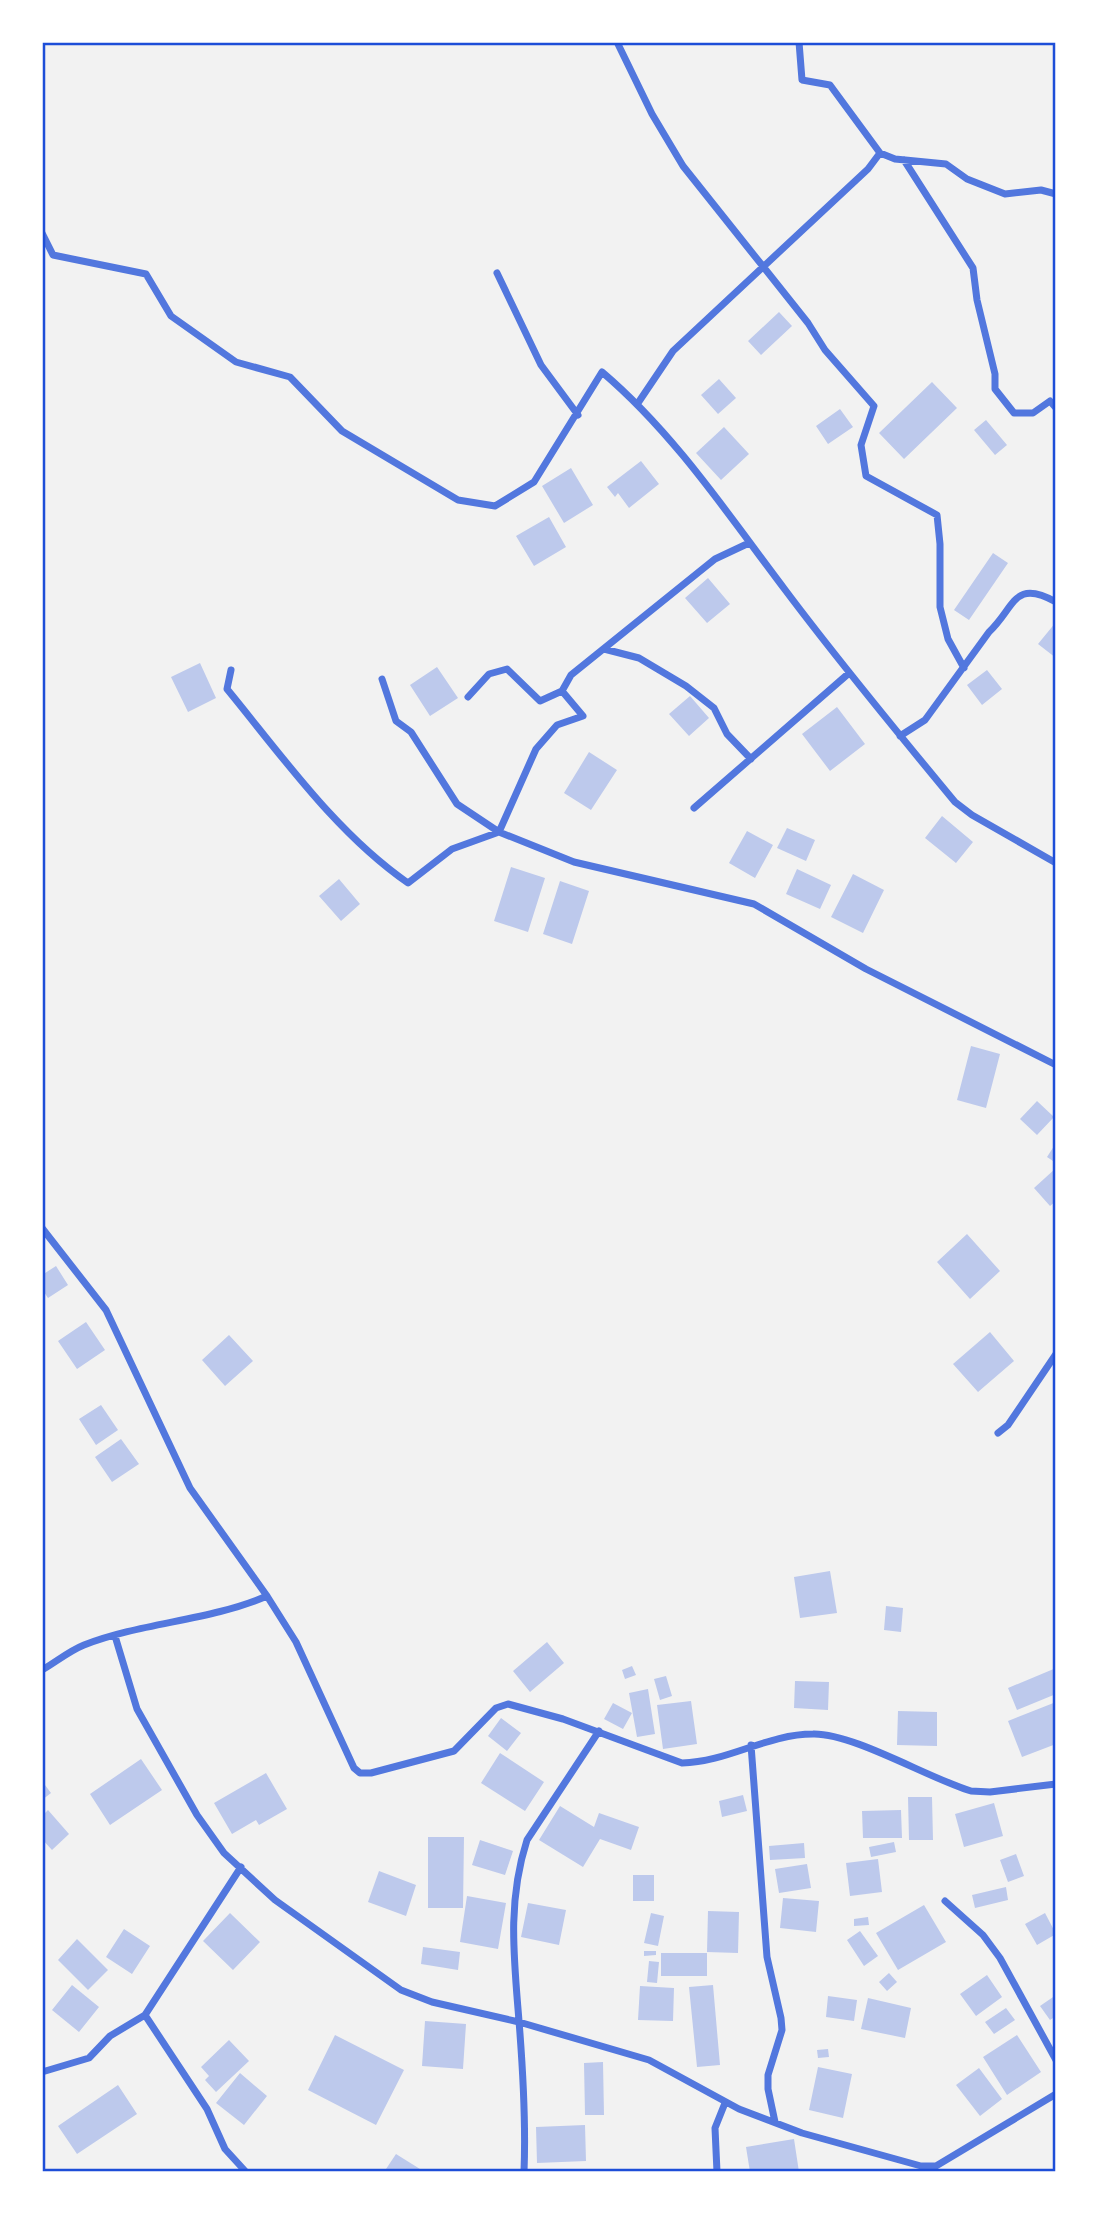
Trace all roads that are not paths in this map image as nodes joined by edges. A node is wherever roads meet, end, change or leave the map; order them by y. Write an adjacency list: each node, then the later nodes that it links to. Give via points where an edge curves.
1 (617, 42): 7 (street, via 683,166)
2 (799, 42): 3 (street, via 803,80 830,85)
3 (880, 153): 4 (street); 7 (street)
4 (904, 160): 5 (street, via 946,164 967,179 1005,194 1041,190); 10 (street, via 973,268 995,389 1014,413 1033,413 1050,401)
5 (1056, 194)
6 (42, 233): 11 (street, via 53,255 146,274 172,316 236,362 290,377 342,430 458,500 495,506 534,482)
7 (762, 266): 9 (street, via 673,351); 15 (street, via 874,406 861,445 866,476 937,515 940,607 948,639)
8 (496, 273): 11 (street, via 541,365)
9 (638, 403): 11 (street, via 603,372); 12 (street)
10 (1056, 408)
11 (578, 415)
12 (749, 543): 14 (street, via 715,559); 17 (street)
13 (1056, 602): 15 (street, via 1027,592 1012,600)
14 (604, 649): 19 (street, via 571,675); 22 (street, via 639,658 686,686 714,708 727,734)
15 (964, 668): 21 (street, via 925,719)
16 (230, 670): 24 (street, via 227,689 301,779 377,862 408,883 452,849)
17 (848, 674): 21 (street); 22 (street)
18 (382, 679): 24 (street, via 396,721 411,732 457,804)
19 (562, 691): 20 (street, via 540,701 507,669 489,674); 24 (street, via 583,716 557,725 536,749)
20 (468, 696)
21 (900, 736): 25 (street, via 963,809)
22 (751, 759): 23 (street)
23 (694, 808)
24 (499, 832): 26 (street, via 574,862 754,904 866,969)
25 (1056, 863)
26 (1056, 1065)
27 (42, 1228): 30 (street, via 106,1310 190,1488)
28 (1056, 1354): 29 (street)
29 (998, 1433)
30 (267, 1596): 31 (street); 33 (street, via 296,1642 360,1773 454,1751 502,1705 523,1706)
31 (115, 1636): 32 (street, via 83,1645); 36 (street, via 137,1709 197,1815 224,1853)
32 (42, 1670)
33 (599, 1731): 34 (street, via 682,1763 701,1763); 39 (street, via 527,1840 520,1861 511,1952)
34 (751, 1745): 35 (street, via 823,1734 971,1791); 44 (street, via 767,1957 782,2030 768,2075)
35 (1056, 1784)
36 (241, 1867): 38 (street); 39 (street, via 275,1900 401,1990)
37 (945, 1901): 40 (street, via 983,1935 1000,1958)
38 (145, 2015): 41 (street, via 110,2036 89,2058); 45 (street, via 207,2109 225,2149)
39 (519, 2022): 43 (street, via 668,2067); 46 (street)
40 (1056, 2060)
41 (42, 2072)
42 (1056, 2094): 44 (street, via 928,2167)
43 (725, 2103): 44 (street); 47 (street, via 715,2128)
44 (775, 2122)
45 (246, 2172)
46 (524, 2172)
47 (717, 2172)

